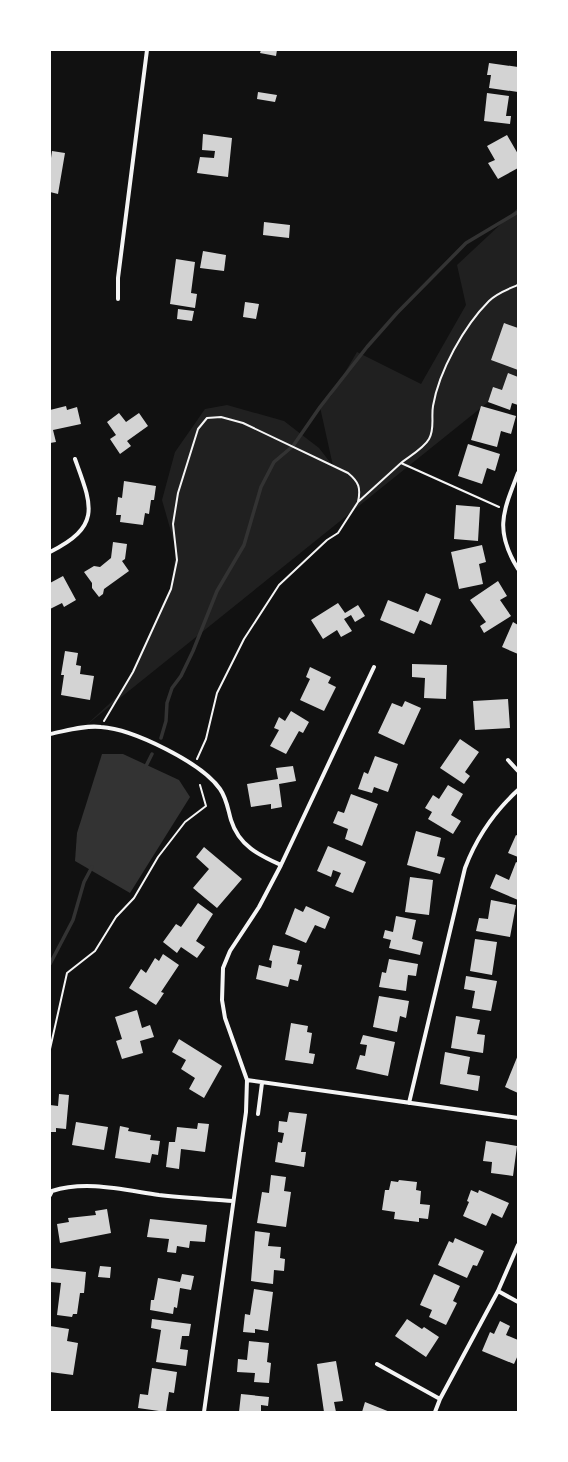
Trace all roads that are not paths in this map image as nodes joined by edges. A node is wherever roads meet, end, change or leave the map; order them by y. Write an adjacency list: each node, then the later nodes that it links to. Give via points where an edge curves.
1 (147, 50): 2 (street, via 118,278)
2 (118, 299)
3 (76, 459): 5 (street, via 89,498 87,523 78,536)
4 (518, 473): 6 (street, via 504,509 502,529)
5 (50, 552)
6 (518, 569)
7 (374, 667): 12 (street)
8 (50, 734): 12 (street, via 84,727 100,727 124,732 173,753 194,765 221,790 235,830 245,845)
9 (508, 760): 10 (street)
10 (518, 771)
11 (518, 790): 15 (street, via 504,802 486,825 465,868)
12 (281, 865): 13 (street, via 259,907 230,951 223,968 222,1000 225,1018)
13 (246, 1080): 14 (street); 19 (street, via 246,1112)
14 (262, 1083): 15 (street); 16 (street)
15 (409, 1103): 17 (street)
16 (258, 1114)
17 (518, 1118)
18 (50, 1195): 19 (street, via 52,1191 66,1187 85,1186)
19 (233, 1202): 25 (street)
20 (518, 1245): 21 (street)
21 (498, 1291): 22 (street); 24 (street)
22 (518, 1302)
23 (377, 1364): 24 (street)
24 (440, 1399): 26 (street)
25 (204, 1412)
26 (435, 1412)

